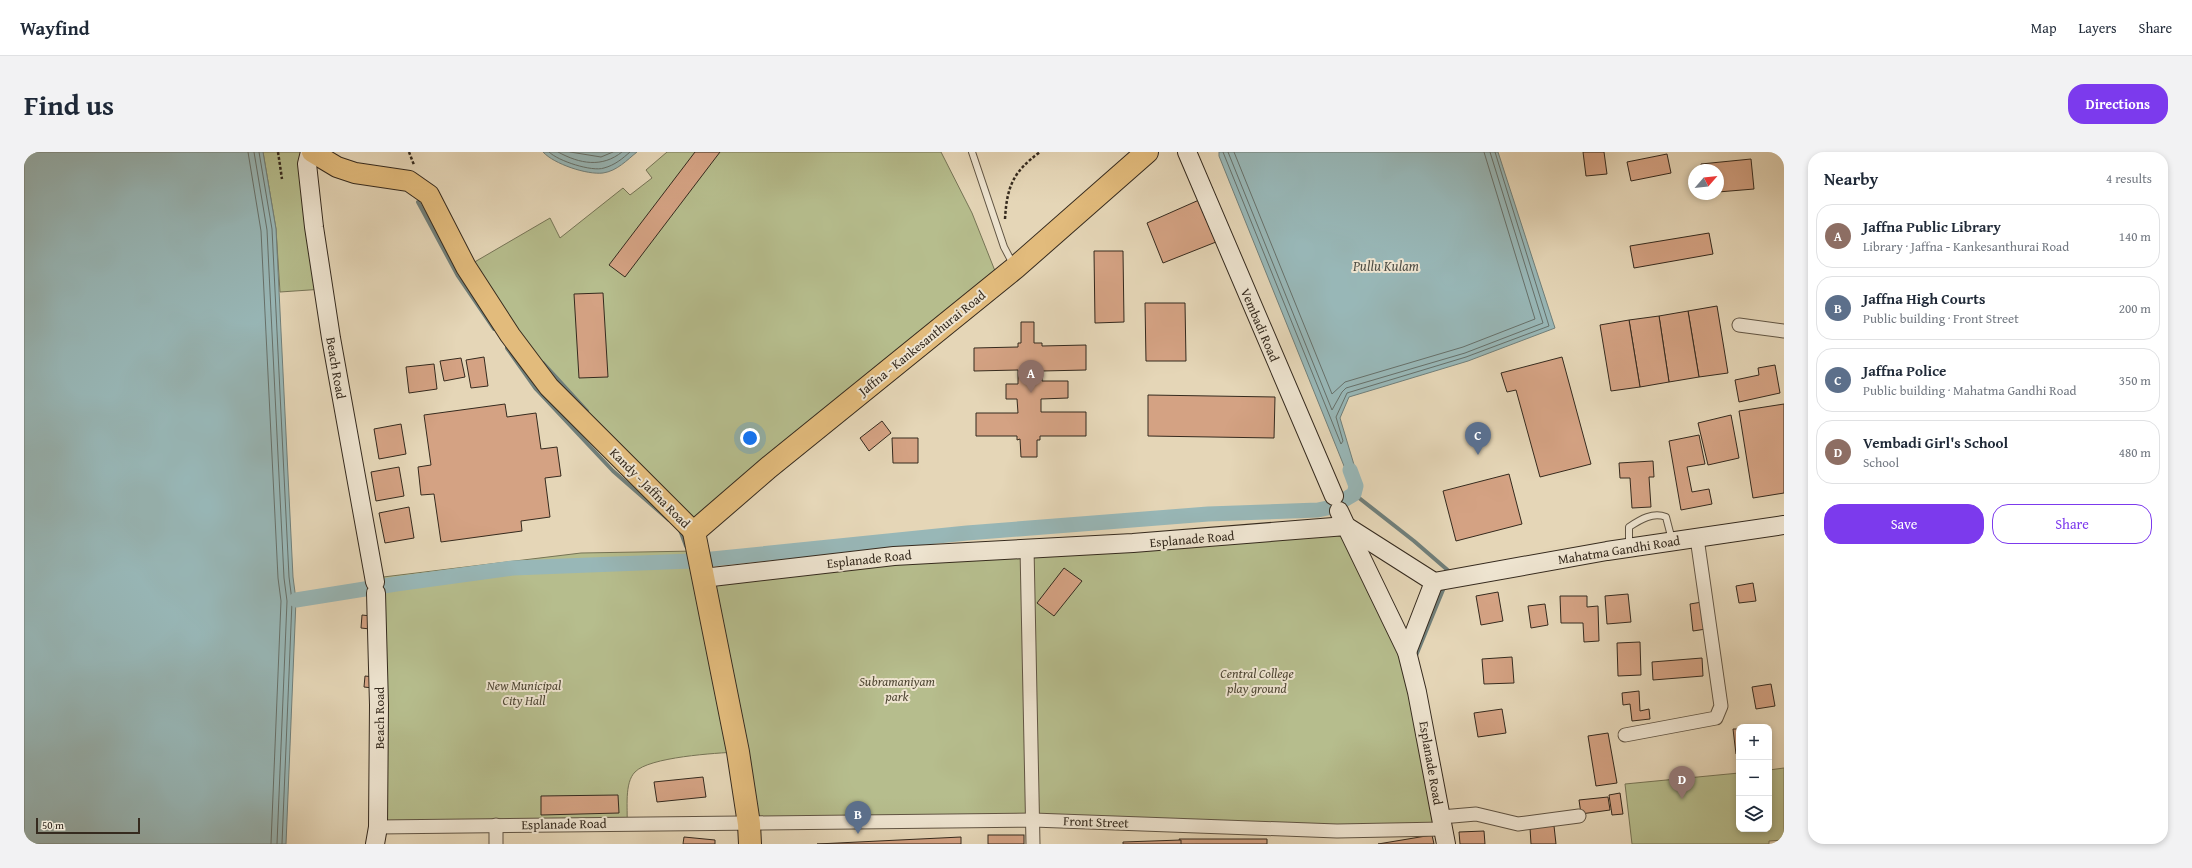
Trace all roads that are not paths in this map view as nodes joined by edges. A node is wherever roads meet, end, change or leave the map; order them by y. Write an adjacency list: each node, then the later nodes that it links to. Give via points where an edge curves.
1 (311, 152): 10 (main road, Kandy - Jaffna Road, via 337,167 354,173 409,181 429,195 466,267 510,336 548,386); 24 (street, Beach Road, via 307,164 314,227 331,338 376,588 379,705)
2 (972, 152): 5 (lane, via 1004,247)
3 (1147, 152): 5 (highway, Jaffna - Kankesanthurai Road)
4 (1187, 152): 8 (street, Vembadi Road)
5 (1014, 268): 10 (highway, Jaffna - Kankesanthurai Road, via 745,487)
6 (1739, 325): 7 (street)
7 (1784, 331)
8 (1340, 511): 13 (street, Esplanade Road, via 1133,543); 16 (street); 17 (street, Esplanade Road)
9 (1784, 525): 11 (street, Mahatma Gandhi Road)
10 (694, 532): 15 (highway, Kandy - Jaffna Road)
11 (1697, 538): 12 (street, Mahatma Gandhi Road); 18 (street, via 1722,706 1716,718)
12 (1673, 541): 14 (street, Mahatma Gandhi Road); 14 (lane, via 1666,517 1659,514 1648,516 1630,527)
13 (1027, 548): 15 (street, Esplanade Road, via 894,556); 20 (street)
14 (1629, 548): 16 (street, Mahatma Gandhi Road)
15 (703, 578): 23 (highway, Kandy - Jaffna Road, via 738,752)
16 (1443, 580): 17 (street)
17 (1407, 652): 22 (street, Esplanade Road, via 1418,692)
18 (1624, 735)
19 (1579, 816): 22 (street, Front Street, via 1518,824 1476,814)
20 (1033, 820): 22 (street, Front Street, via 1336,831); 23 (street, Front Street); 26 (street)
21 (496, 825): 23 (street, Esplanade Road); 24 (street, Esplanade Road); 25 (street)
22 (1443, 830)
23 (750, 834)
24 (377, 836)
25 (496, 844)
26 (1033, 844)

